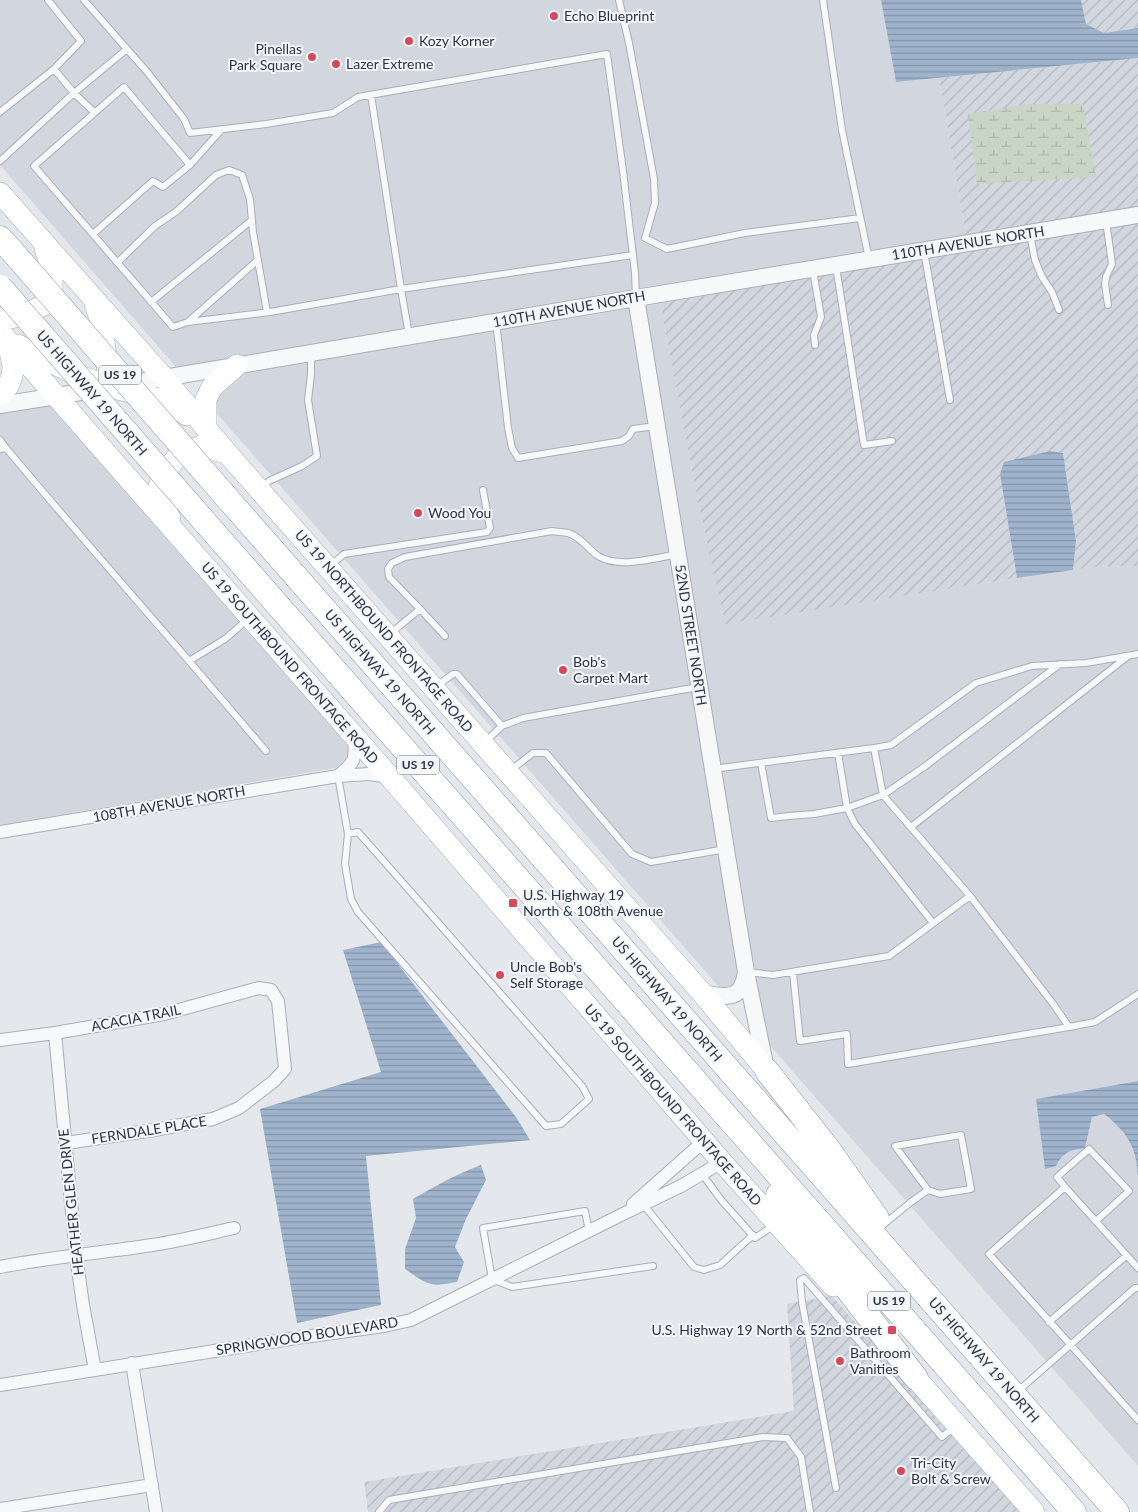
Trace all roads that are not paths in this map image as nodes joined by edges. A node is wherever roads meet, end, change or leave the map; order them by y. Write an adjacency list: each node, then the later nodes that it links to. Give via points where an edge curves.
1 (48, 0): 6 (lane, via 81,41)
2 (84, 0): 5 (lane)
3 (619, 0): 16 (lane, via 654,179 655,203 645,238 667,249)
4 (823, 0): 16 (lane, via 842,130)
5 (127, 49): 7 (lane); 11 (lane, via 184,119 190,133)
6 (54, 68): 7 (lane); 9 (lane)
7 (74, 93): 10 (lane); 12 (lane)
8 (372, 95): 11 (lane, via 358,97 333,113); 24 (lane, via 607,54); 31 (lane)
9 (0, 112)
10 (94, 112): 13 (lane, via 124,88); 20 (lane, via 34,166)
11 (221, 130): 13 (lane)
12 (0, 161)
13 (190, 166): 20 (lane, via 163,187 152,181)
14 (0, 193): 21 (main road, US 19 NORTHBOUND FRONTAGE ROAD)
15 (1138, 215): 18 (street, 110TH AVENUE NORTH)
16 (860, 218): 25 (lane)
17 (252, 220): 26 (lane); 27 (lane, via 250,199 242,175 229,170 216,175); 34 (lane)
18 (1106, 220): 19 (street, 110TH AVENUE NORTH); 35 (lane, via 1112,264 1105,284)
19 (1030, 232): 23 (street, 110TH AVENUE NORTH); 36 (lane, via 1035,260)
20 (93, 234): 27 (lane)
21 (43, 242): 33 (main road, US 19 NORTHBOUND FRONTAGE ROAD); 40 (main road, via 52,271 52,289 44,305 25,315 5,319)
22 (6, 244): 123 (highway, US HIGHWAY 19 NORTH / US 19, bridge)
23 (924, 250): 25 (street, 110TH AVENUE NORTH); 49 (lane)
24 (633, 255): 31 (lane); 32 (lane)
25 (869, 259): 28 (street, 110TH AVENUE NORTH)
26 (258, 260): 37 (lane); 39 (lane)
27 (118, 262): 34 (lane)
28 (836, 265): 29 (street, 110TH AVENUE NORTH); 54 (lane, via 864,445)
29 (813, 268): 32 (street, 110TH AVENUE NORTH); 42 (lane, via 821,317 814,335)
30 (0, 288): 101 (highway, US HIGHWAY 19 NORTH / US 19, bridge)
31 (401, 289): 37 (lane); 41 (lane)
32 (636, 298): 38 (street, 110TH AVENUE NORTH); 51 (street, 52ND STREET NORTH)
33 (93, 299): 45 (main road, US 19 NORTHBOUND FRONTAGE ROAD); 46 (main road, via 102,324)
34 (151, 302): 39 (lane, via 173,327)
35 (1108, 305)
36 (1059, 310)
37 (267, 312): 39 (lane)
38 (496, 321): 41 (street, 110TH AVENUE NORTH); 51 (lane, via 508,428 512,448 518,458 622,441 634,429)
39 (188, 322)
40 (2, 329): 46 (main road, via 74,374); 47 (main road, via 13,361 13,376); 48 (main road, US 19 SOUTHBOUND FRONTAGE ROAD)
41 (410, 336): 43 (street, 110TH AVENUE NORTH)
42 (815, 346)
43 (311, 352): 44 (street, 110TH AVENUE NORTH); 58 (lane, via 308,400 317,456 269,481)
44 (237, 365): 45 (street, 110TH AVENUE NORTH); 52 (main road, via 212,387 206,399)
45 (164, 378): 46 (street, 110TH AVENUE NORTH); 52 (main road, US 19 NORTHBOUND FRONTAGE ROAD)
46 (110, 387): 48 (street, 110TH AVENUE NORTH); 52 (main road, via 166,401); 57 (main road)
47 (0, 395)
48 (57, 396): 50 (street, 110TH AVENUE NORTH); 57 (main road, US 19 SOUTHBOUND FRONTAGE ROAD)
49 (950, 400)
50 (0, 404)
51 (657, 425): 61 (street, 52ND STREET NORTH)
52 (206, 428): 56 (main road, US 19 NORTHBOUND FRONTAGE ROAD)
53 (0, 440): 55 (lane)
54 (892, 441)
55 (3, 448): 69 (lane)
56 (227, 453): 58 (main road, US 19 NORTHBOUND FRONTAGE ROAD); 60 (main road, via 201,446 177,457 162,477 159,487 163,504)
57 (122, 472): 60 (main road, US 19 SOUTHBOUND FRONTAGE ROAD)
58 (260, 490): 62 (main road, US 19 NORTHBOUND FRONTAGE ROAD)
59 (484, 490): 62 (lane, via 490,528 487,532 344,554)
60 (179, 537): 64 (main road, US 19 SOUTHBOUND FRONTAGE ROAD)
61 (678, 554): 63 (lane, via 614,562 599,556 569,533 552,531 405,557 392,563 388,569 389,577); 71 (street, 52ND STREET NORTH)
62 (328, 568): 65 (main road, US 19 NORTHBOUND FRONTAGE ROAD)
63 (420, 609): 65 (lane); 66 (lane)
64 (250, 618): 69 (lane); 74 (main road, US 19 SOUTHBOUND FRONTAGE ROAD)
65 (388, 636): 72 (main road, US 19 NORTHBOUND FRONTAGE ROAD)
66 (445, 636)
67 (1138, 654): 68 (lane)
68 (1129, 656): 70 (lane); 86 (lane)
69 (189, 661): 77 (lane)
70 (1060, 664): 76 (lane, via 1032,666 976,683 891,745); 84 (lane)
71 (700, 686): 73 (lane, via 523,718); 80 (street, 52ND STREET NORTH)
72 (434, 688): 73 (lane, via 457,674); 75 (main road, US 19 NORTHBOUND FRONTAGE ROAD)
73 (502, 726): 75 (lane)
74 (354, 735): 82 (street, via 352,764); 83 (main road, US 19 SOUTHBOUND FRONTAGE ROAD)
75 (483, 744): 81 (main road, US 19 NORTHBOUND FRONTAGE ROAD)
76 (874, 748): 78 (lane); 84 (lane)
77 (266, 751)
78 (838, 753): 79 (lane); 85 (lane)
79 (760, 763): 80 (lane); 85 (lane, via 771,818)
80 (713, 769): 89 (street, 52ND STREET NORTH)
81 (508, 772): 89 (lane, via 533,753 546,753 632,854 651,862); 95 (main road, US 19 NORTHBOUND FRONTAGE ROAD)
82 (338, 776): 83 (street, 108TH AVENUE NORTH, via 369,774); 87 (street, 108TH AVENUE NORTH); 88 (lane)
83 (390, 777): 102 (main road, US 19 SOUTHBOUND FRONTAGE ROAD)
84 (883, 795): 85 (lane); 86 (lane)
85 (847, 808): 91 (lane, via 855,824)
86 (911, 827): 90 (lane)
87 (0, 832)
88 (348, 834): 88 (lane, via 345,864 351,899 358,912 546,1126 561,1124 590,1099 582,1086 358,832)
89 (726, 849): 92 (street, 52ND STREET NORTH)
90 (970, 896): 91 (lane); 97 (lane)
91 (933, 923): 93 (lane, via 889,956)
92 (746, 972): 93 (lane, via 773,975); 95 (street, via 741,988 734,994 723,997); 100 (street, 52ND STREET NORTH)
93 (793, 972): 97 (lane, via 800,1041 847,1034 848,1064)
94 (270, 990): 98 (street, ACACIA TRAIL, via 259,988 164,1014); 103 (street, FERNDALE PLACE, via 278,1001 285,1068 274,1081 239,1108 213,1119)
95 (702, 993): 100 (main road, US 19 NORTHBOUND FRONTAGE ROAD)
96 (1138, 994): 97 (lane, via 1095,1022)
97 (1069, 1027)
98 (55, 1034): 99 (street, ACACIA TRAIL); 103 (street, HEATHER GLEN DRIVE)
99 (0, 1040)
100 (767, 1071): 112 (highway)
101 (703, 1089): 129 (highway); 139 (highway, US HIGHWAY 19 NORTH / US 19)
102 (704, 1141): 104 (main road, US 19 SOUTHBOUND FRONTAGE ROAD); 109 (street, SPRINGWOOD BOULEVARD)
103 (66, 1143): 116 (street, HEATHER GLEN DRIVE)
104 (722, 1162): 105 (street, SPRINGWOOD BOULEVARD); 111 (main road, US 19 SOUTHBOUND FRONTAGE ROAD)
105 (702, 1174): 108 (street, SPRINGWOOD BOULEVARD); 115 (lane)
106 (1065, 1187): 110 (lane); 110 (lane, via 1057,1177 1089,1148 1129,1191); 124 (lane, via 989,1254)
107 (928, 1190): 107 (lane, via 940,1194 971,1189 961,1134 895,1146); 112 (lane)
108 (643, 1204): 109 (street, SPRINGWOOD BOULEVARD); 115 (lane, via 694,1267 704,1270 720,1265)
109 (621, 1215): 114 (street, SPRINGWOOD BOULEVARD)
110 (1096, 1221): 117 (lane)
111 (776, 1224): 115 (lane, via 756,1238); 129 (main road, US 19 SOUTHBOUND FRONTAGE ROAD)
112 (882, 1225): 123 (highway)
113 (234, 1228): 116 (street, via 153,1245)
114 (589, 1231): 121 (street, SPRINGWOOD BOULEVARD); 121 (lane, via 585,1210 484,1228)
115 (753, 1235)
116 (76, 1255): 119 (street); 127 (street, HEATHER GLEN DRIVE)
117 (1126, 1256): 120 (lane); 124 (lane)
118 (652, 1266): 121 (lane, via 512,1287)
119 (0, 1267)
120 (1138, 1268)
121 (492, 1279): 126 (street, SPRINGWOOD BOULEVARD, via 411,1320)
122 (1138, 1288): 125 (lane)
123 (948, 1320): 130 (highway, US HIGHWAY 19 NORTH / US 19)
124 (1049, 1322): 125 (lane)
125 (1070, 1345): 130 (lane); 131 (lane)
126 (132, 1363): 127 (street, SPRINGWOOD BOULEVARD); 132 (street)
127 (95, 1370): 128 (street, SPRINGWOOD BOULEVARD)
128 (0, 1385)
129 (914, 1385): 133 (lane, via 804,1278 800,1280); 138 (main road, US 19 SOUTHBOUND FRONTAGE ROAD, via 957,1425)
130 (1014, 1394): 140 (highway, US HIGHWAY 19 NORTH / US 19)
131 (1138, 1420)
132 (152, 1485): 134 (street); 135 (street)
133 (836, 1488)
134 (0, 1509)
135 (156, 1512)
136 (379, 1512): 137 (lane, via 389,1500 763,1437 787,1438 801,1457)
137 (810, 1512)
138 (1034, 1512)
139 (1074, 1512)
140 (1117, 1512)

